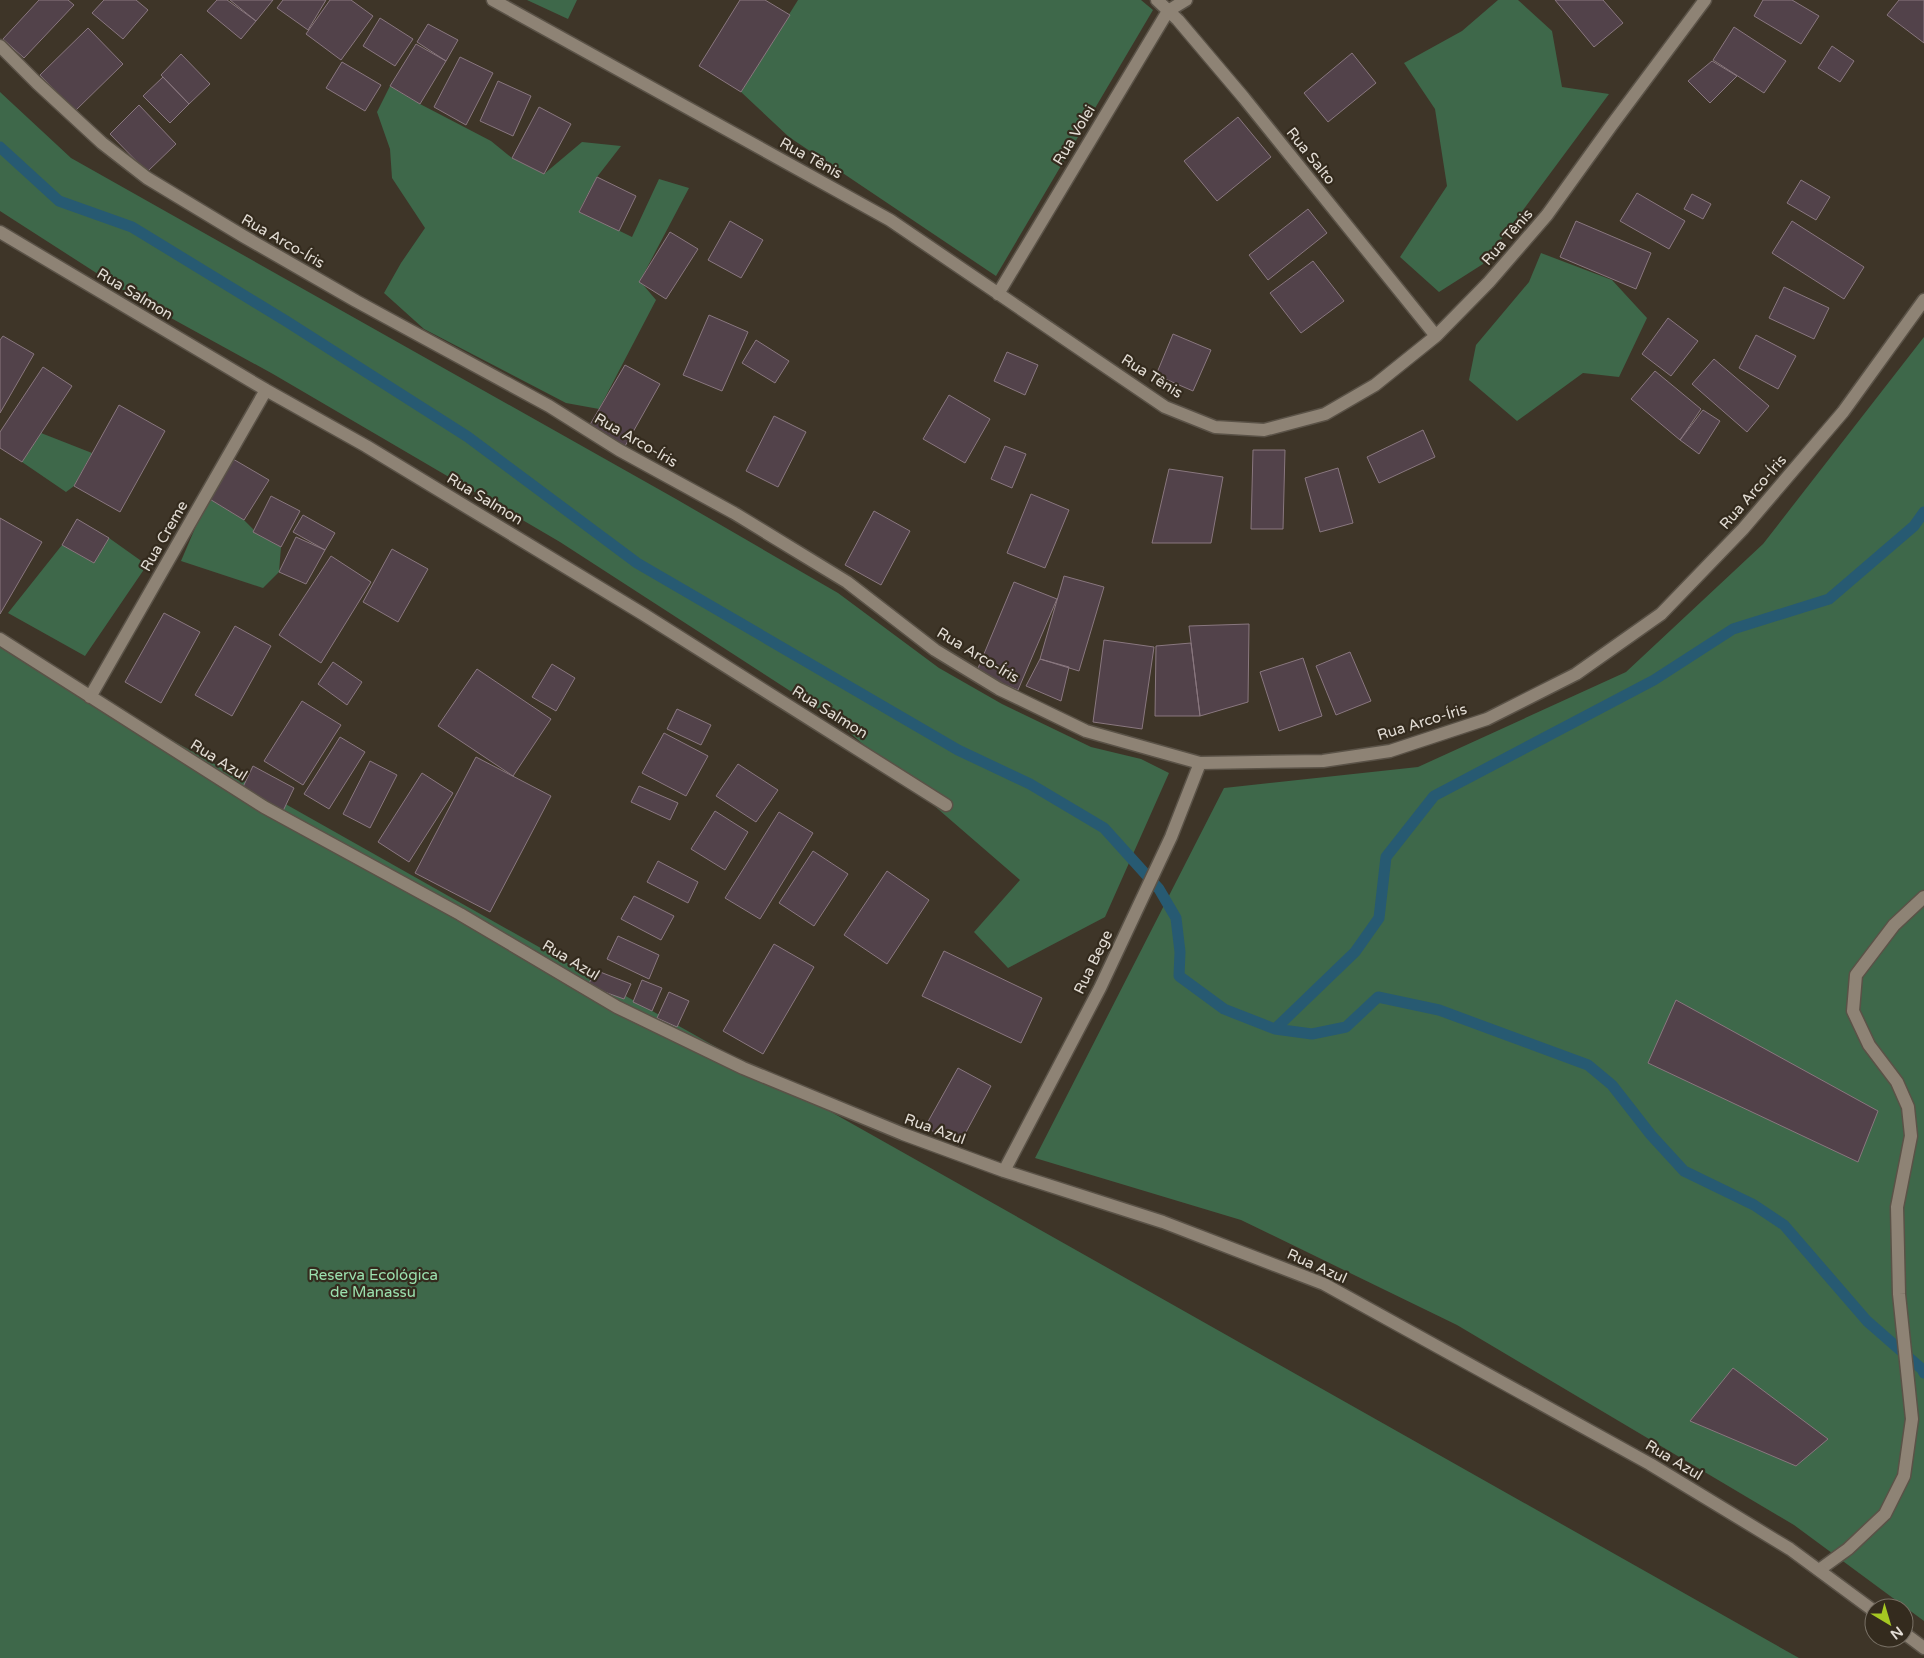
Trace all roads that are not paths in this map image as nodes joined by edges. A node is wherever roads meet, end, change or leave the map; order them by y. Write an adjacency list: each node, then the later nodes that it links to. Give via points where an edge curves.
1 (493, 0): 8 (street, Rua Tênis, via 890,220)
2 (1156, 0): 5 (street, Rua Salto)
3 (1186, 0): 5 (street, Rua Volei)
4 (1705, 0): 10 (street, Rua Tênis, via 1547,215 1489,282)
5 (1168, 11): 8 (street, Rua Volei); 10 (street, Rua Salto, via 1244,98)
6 (0, 46): 14 (street, Rua Arco-Íris, via 102,143 147,178 348,297 549,406 619,450 734,514 847,582 935,650 991,684 1086,731)
7 (0, 232): 11 (street, Rua Salmon)
8 (998, 294): 10 (street, Rua Tênis, via 1166,407 1215,427 1264,430 1325,414 1375,385)
9 (1924, 300): 14 (street, Rua Arco-Íris, via 1843,412 1743,529 1661,614 1576,674 1487,719 1390,751 1323,761)
10 (1436, 336)
11 (266, 390): 13 (street, Rua Creme); 15 (street, Rua Salmon, via 366,446 635,610)
12 (0, 639): 13 (street, Rua Azul)
13 (90, 697): 17 (street, Rua Azul, via 264,807 460,914 617,1007 743,1068 903,1134)
14 (1200, 763): 17 (street, Rua Bege, via 1162,856 1100,988)
15 (946, 805)
16 (1924, 897): 18 (street, via 1894,924 1856,975 1853,1011 1869,1045 1897,1082 1908,1107 1910,1136 1897,1207 1899,1294 1912,1419 1904,1476 1885,1514 1848,1549)
17 (1004, 1171): 18 (street, Rua Azul, via 1163,1222 1324,1284 1650,1464)
18 (1819, 1570): 19 (street, Rua Azul)
19 (1864, 1604)

